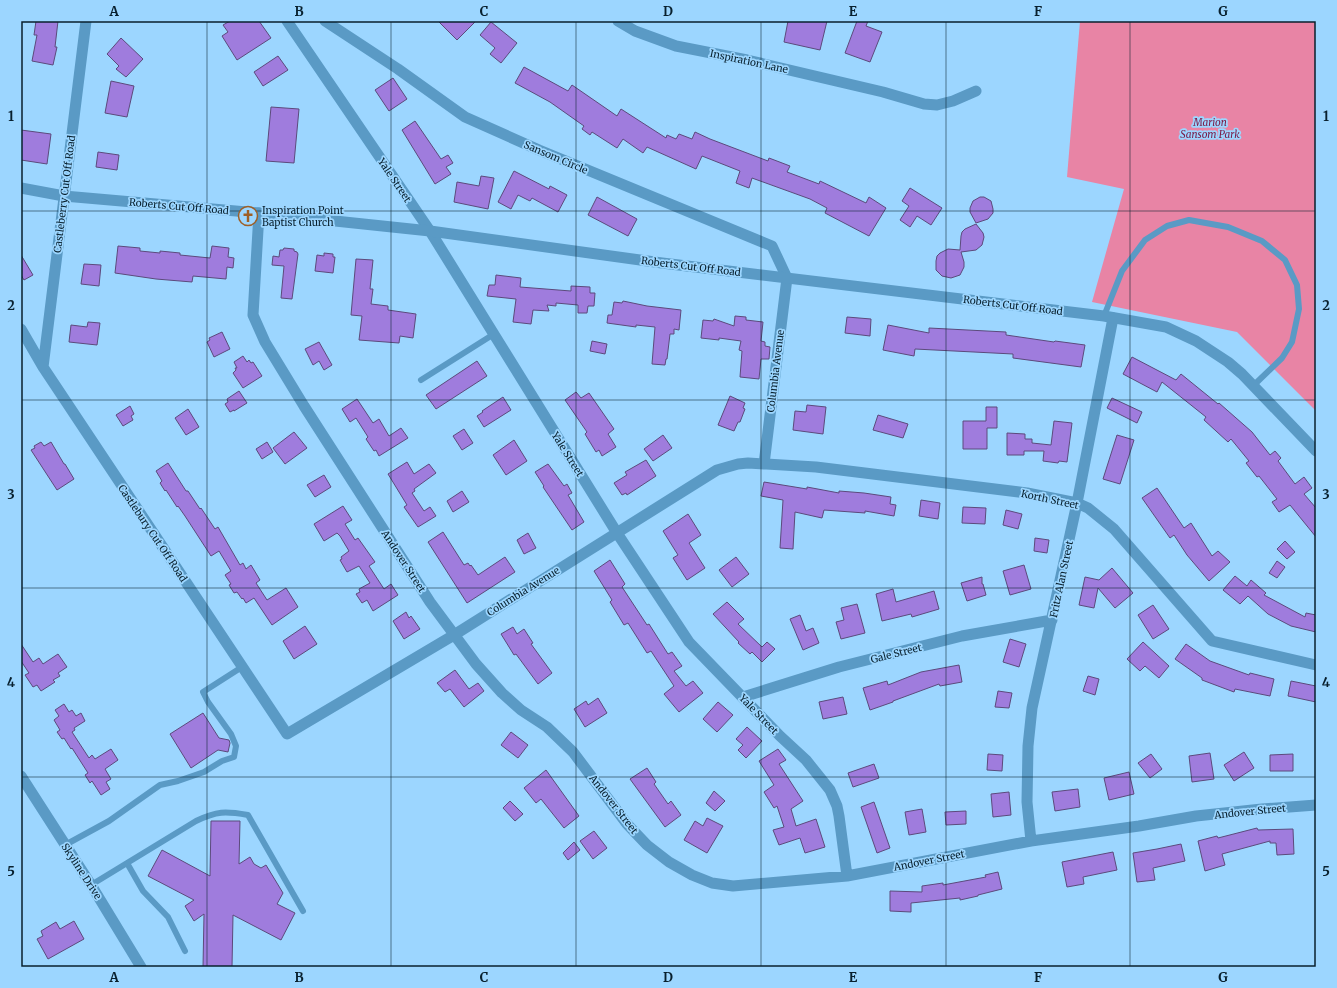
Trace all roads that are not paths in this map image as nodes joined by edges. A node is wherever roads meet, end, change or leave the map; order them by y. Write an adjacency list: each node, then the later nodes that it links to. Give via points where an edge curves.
1 (86, 21): 7 (street, Castleberry Cut Off Road)
2 (287, 21): 9 (street, Yale Street)
3 (325, 21): 10 (street, Sansom Circle, via 465,117 772,246)
4 (618, 21): 5 (street, Inspiration Lane, via 635,31 676,46 747,60 924,104 937,105)
5 (976, 91)
6 (21, 188): 7 (street, Roberts Cut Off Road)
7 (64, 196): 8 (street, Roberts Cut Off Road); 14 (street, Castleberry Cut Off Road)
8 (259, 213): 9 (street, Roberts Cut Off Road); 22 (street, Andover Street, via 253,315 265,342 430,602)
9 (430, 231): 10 (street, Roberts Cut Off Road); 13 (street, Yale Street)
10 (787, 278): 11 (street, Roberts Cut Off Road); 18 (street, Columbia Avenue)
11 (1108, 317): 16 (street, Roberts Cut Off Road, via 1166,328 1196,341 1228,362); 16 (lane, via 1122,271 1145,240 1167,226 1189,220 1228,227 1262,241 1285,260 1297,285 1299,309 1292,342 1282,358); 19 (street, Fritz Alan Street)
12 (21, 329): 14 (street, Castlebury Cut Off Road)
13 (494, 334): 15 (lane); 20 (street, Yale Street)
14 (43, 367): 24 (street, Castlebury Cut Off Road)
15 (421, 380)
16 (1254, 385): 17 (street, Roberts Cut Off Road)
17 (1316, 451)
18 (768, 464): 19 (street, Korth Street, via 816,467 1027,493); 20 (street, Columbia Avenue, via 738,464 717,470)
19 (1077, 503): 21 (street, Fritz Alan Street); 23 (street, Korth Street, via 1088,508 1114,529 1212,641)
20 (617, 532): 22 (street, Columbia Avenue); 25 (street, Yale Street, via 689,642)
21 (1052, 620): 25 (street, Gale Street, via 962,636 839,667); 29 (street, Fritz Alan Street, via 1032,708 1028,746 1027,802)
22 (454, 635): 26 (street, Columbia Avenue); 32 (street, Andover Street, via 502,693 521,710 547,727 574,752 627,824 647,845 669,862 712,883 733,886)
23 (1316, 665)
24 (242, 667): 26 (street, Castlebury Cut Off Road); 30 (lane, via 203,692 231,734 236,746 234,757 204,772 160,785 109,821)
25 (743, 698): 32 (street, Yale Street, via 806,760 830,790 839,816)
26 (287, 734)
27 (21, 776): 30 (street, Skyline Drive)
28 (1316, 805): 29 (street, Andover Street, via 1196,816)
29 (1031, 841): 32 (street, Andover Street)
30 (65, 845): 33 (street, Skyline Drive)
31 (127, 863): 33 (lane); 34 (lane, via 210,815 228,812 248,815); 35 (lane, via 143,891 168,917)
32 (847, 876)
33 (91, 885): 36 (street, Skyline Drive)
34 (302, 911)
35 (185, 951)
36 (141, 967)

